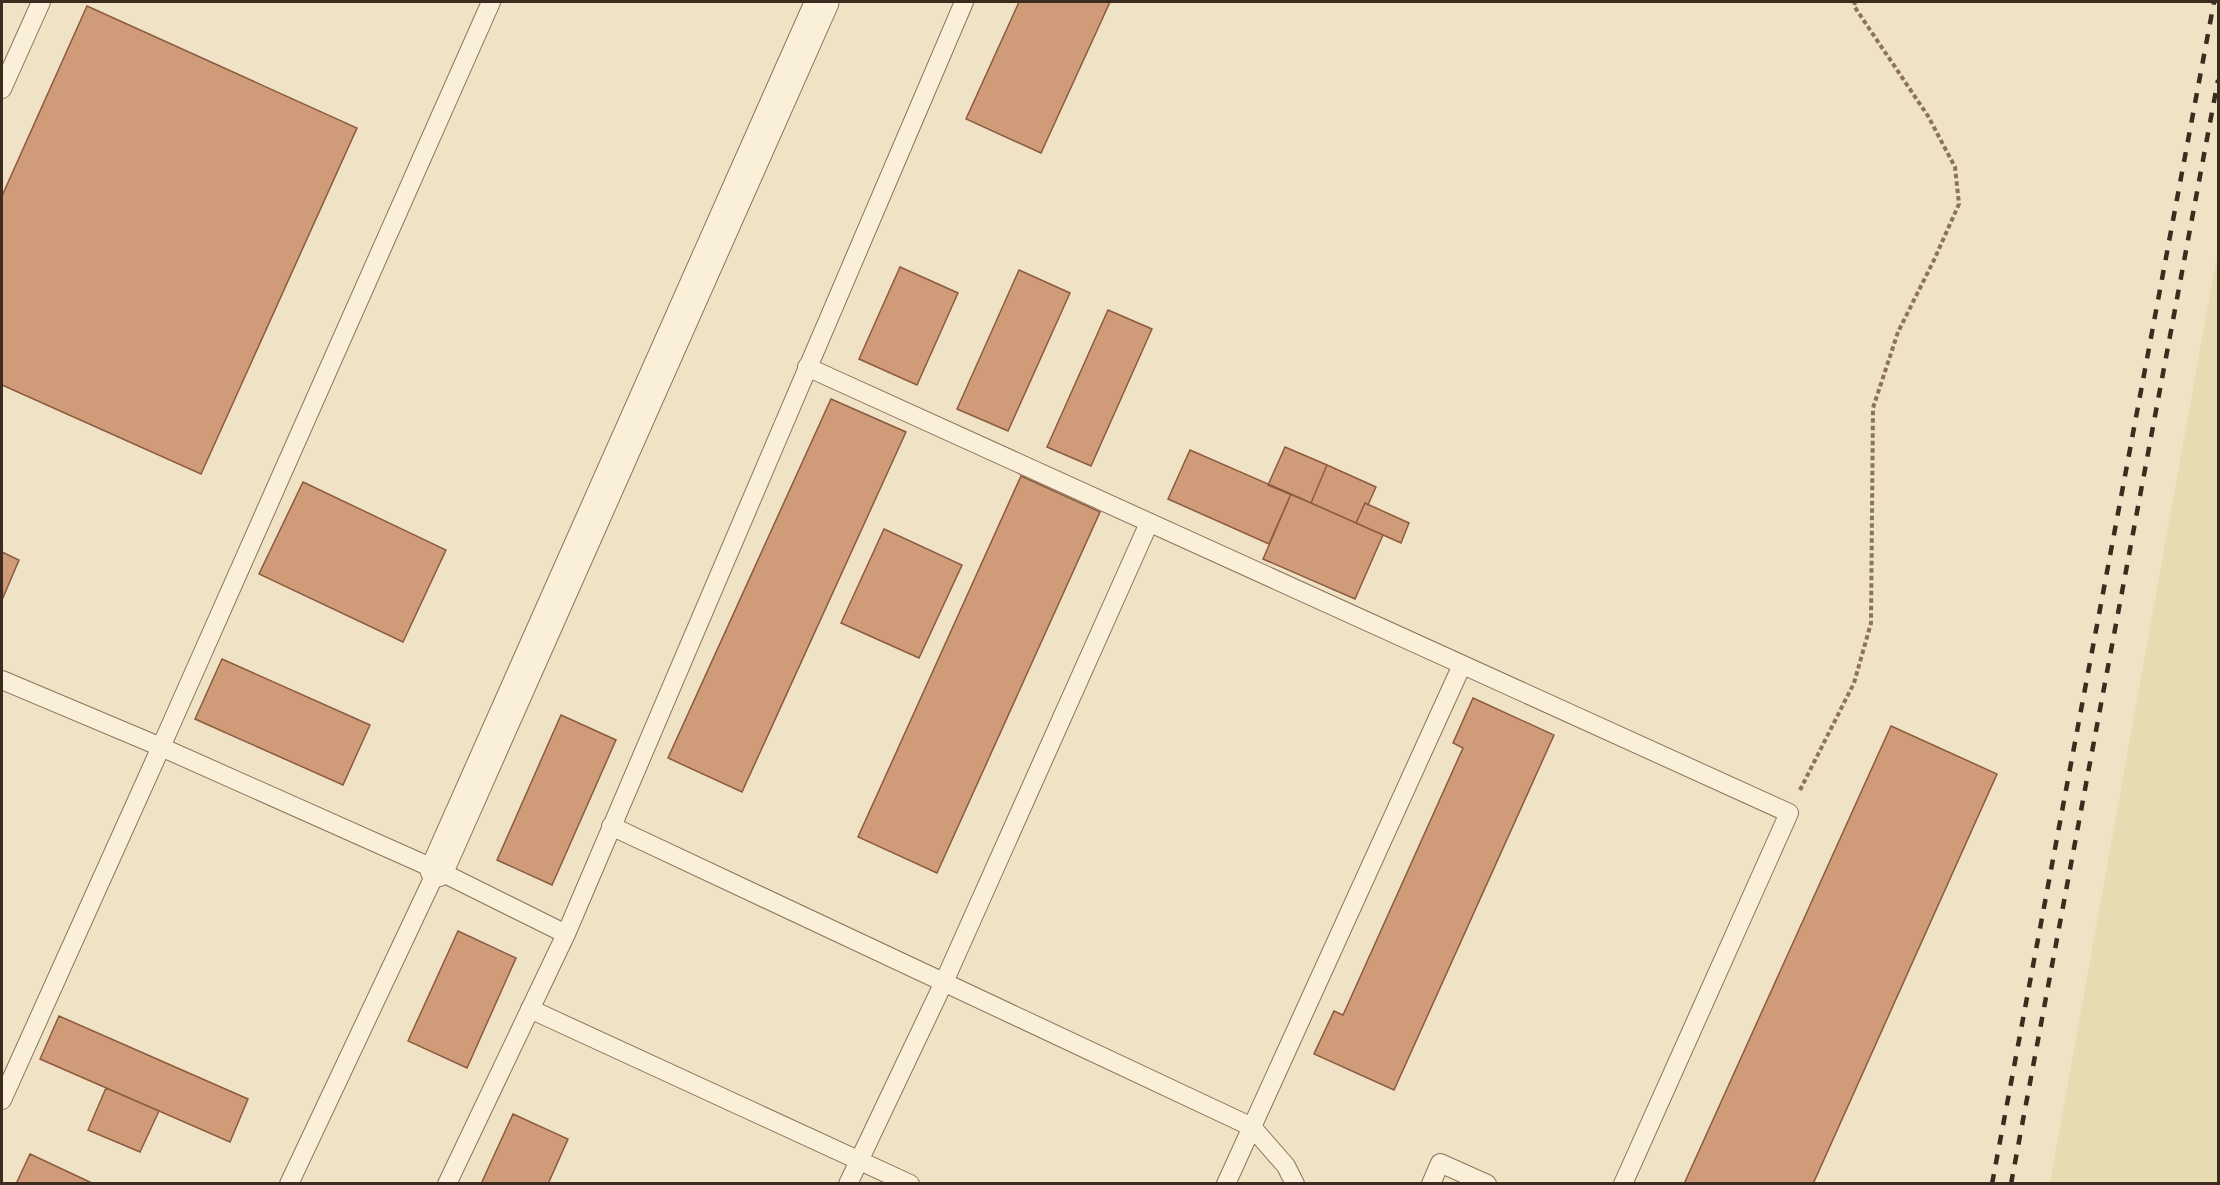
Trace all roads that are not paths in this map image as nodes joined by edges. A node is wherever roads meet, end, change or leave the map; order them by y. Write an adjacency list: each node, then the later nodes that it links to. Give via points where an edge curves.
1 (41, 2): 5 (lane)
2 (490, 2): 10 (lane)
3 (822, 2): 12 (street)
4 (964, 2): 6 (lane)
5 (2, 89)
6 (807, 367): 7 (lane); 11 (lane)
7 (1149, 523): 8 (lane); 14 (lane)
8 (1462, 665): 17 (lane); 27 (lane, via 1789,813)
9 (2, 680): 10 (lane)
10 (161, 747): 12 (lane); 16 (lane)
11 (611, 826): 13 (lane); 14 (lane)
12 (437, 870): 13 (lane); 19 (lane)
13 (566, 934): 15 (lane)
14 (944, 982): 17 (lane); 18 (lane)
15 (530, 1009): 18 (lane); 20 (lane)
16 (2, 1100)
17 (1252, 1127): 23 (lane); 24 (lane, via 1286,1166)
18 (859, 1160): 21 (lane); 22 (lane)
19 (290, 1184)
20 (447, 1184)
21 (848, 1184)
22 (910, 1184)
23 (1226, 1184)
24 (1295, 1184)
25 (1431, 1184): 26 (lane, via 1440,1163)
26 (1487, 1184)
27 (1623, 1184)

